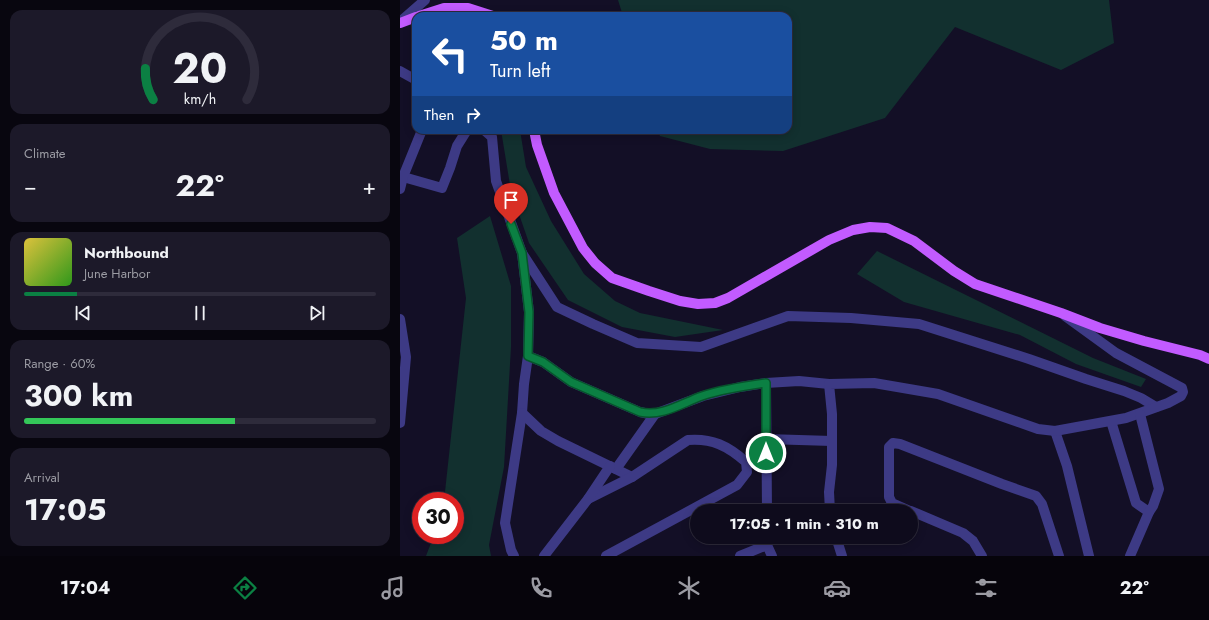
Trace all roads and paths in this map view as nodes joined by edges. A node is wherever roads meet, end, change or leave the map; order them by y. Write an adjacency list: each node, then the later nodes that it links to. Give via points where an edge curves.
1 (425, 0): 5 (street)
2 (430, 12): 3 (main road, via 444,8 468,8)
3 (480, 12)
4 (412, 18): 5 (main road)
5 (400, 22)
6 (400, 71): 7 (street)
7 (412, 78)
8 (420, 134): 12 (street)
9 (464, 134): 12 (street, via 457,146 442,188)
10 (489, 134): 14 (street, via 492,137 496,181)
11 (535, 134): 15 (main road, via 554,193 583,248 594,263 612,278 649,292 680,301 715,303 829,240 853,230 870,227 887,228 914,241 975,284)
12 (402, 176): 13 (street)
13 (400, 189)
14 (522, 253): 17 (street, via 529,312); 22 (street, via 557,307 637,344 700,347 788,316 919,324 1124,391)
15 (1061, 313): 19 (main road, via 1100,328); 22 (street, via 1116,353 1182,388 1181,396)
16 (400, 319): 18 (street)
17 (528, 356): 23 (street); 24 (street, via 543,362 571,382 640,412)
18 (403, 357): 27 (street)
19 (1209, 359)
20 (766, 383): 21 (street, via 799,381); 24 (street, via 703,396); 29 (street)
21 (829, 384): 28 (street, via 874,383 938,394 1038,429); 30 (street)
22 (1156, 407): 25 (street)
23 (522, 413): 31 (street, via 547,435); 42 (street, via 504,523)
24 (655, 414): 31 (street)
25 (1140, 414): 26 (street); 37 (street, via 1158,490 1154,506)
26 (1110, 421): 28 (street); 37 (street, via 1136,503)
27 (400, 423)
28 (1055, 431): 50 (street, via 1067,466)
29 (766, 439): 30 (street); 34 (street)
30 (832, 441): 35 (street)
31 (613, 468): 32 (street); 33 (street)
32 (632, 477): 33 (street); 44 (street, via 688,440 699,439 719,443 738,455 746,462 747,472 737,485)
33 (588, 499): 43 (street)
34 (767, 504)
35 (830, 504)
36 (896, 504): 49 (street, via 889,497 889,447 893,443 1036,496 1042,504)
37 (1149, 512): 51 (street)
38 (918, 514): 48 (street, via 963,533 973,541)
39 (762, 544): 45 (street)
40 (768, 544): 46 (street)
41 (838, 544): 47 (street)
42 (514, 556)
43 (544, 556)
44 (606, 556)
45 (740, 556)
46 (772, 556)
47 (842, 556)
48 (982, 556)
49 (1059, 556)
50 (1089, 556)
51 (1130, 556)

